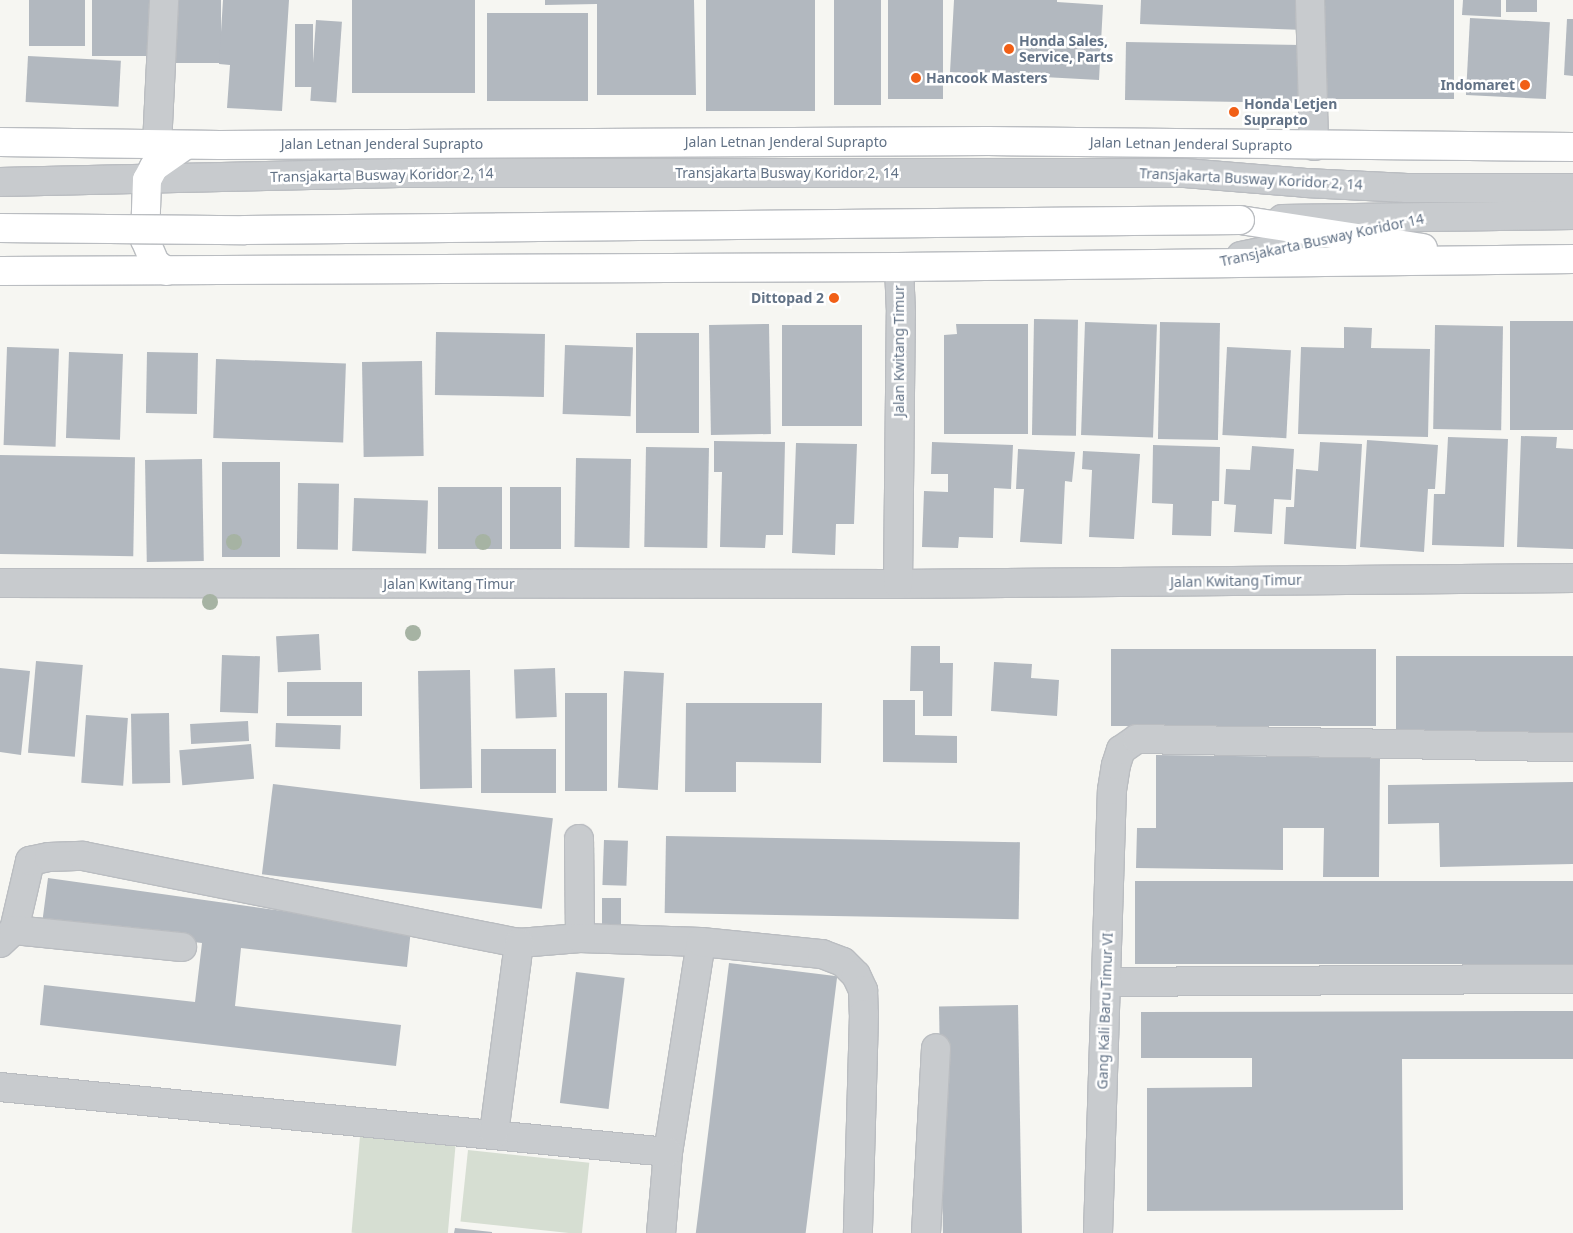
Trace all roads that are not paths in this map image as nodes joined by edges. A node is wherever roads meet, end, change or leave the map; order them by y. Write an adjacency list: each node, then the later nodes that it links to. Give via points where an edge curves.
1 (164, 0): 4 (street)
2 (1310, 0): 6 (street)
3 (0, 142): 4 (main road, Jalan Letnan Jenderal Suprapto)
4 (157, 145): 5 (main road, Jalan Letnan Jenderal Suprapto)
5 (185, 145): 6 (main road, Jalan Letnan Jenderal Suprapto, via 988,141); 8 (main road, via 154,167)
6 (1314, 146): 7 (main road, Jalan Letnan Jenderal Suprapto)
7 (1573, 147)
8 (147, 180): 9 (street, Transjakarta Busway Koridor 2, 14); 10 (street, Transjakarta Busway Koridor 2, 14, via 399,173 1185,173 1407,188); 21 (main road, via 145,240 155,262)
9 (0, 182)
10 (1573, 188)
11 (1573, 215): 12 (street)
12 (1438, 216): 13 (street); 15 (street, Transjakarta Busway Koridor 14)
13 (1241, 220): 14 (main road, bridge, via 245,230); 15 (main road)
14 (0, 228)
15 (1342, 236): 17 (main road); 18 (street, Transjakarta Busway Koridor 14)
16 (1573, 259): 17 (main road)
17 (1501, 260): 18 (main road)
18 (1206, 264): 19 (main road)
19 (898, 268): 21 (main road); 24 (street, Jalan Kwitang Timur, via 901,313)
20 (0, 271): 21 (main road)
21 (166, 271)
22 (1573, 578): 24 (street, Jalan Kwitang Timur)
23 (0, 583): 24 (street, Jalan Kwitang Timur)
24 (898, 584)
25 (1573, 747): 33 (street, Gang Kali Baru Timur VI, via 1137,739 1121,750 1112,790)
26 (579, 838): 28 (street)
27 (7, 937): 29 (street, via 30,861 83,856); 31 (street)
28 (580, 938): 29 (street); 30 (street)
29 (519, 942): 36 (street)
30 (701, 942): 37 (street); 39 (street, via 822,954 843,962 856,975 863,990 864,1014)
31 (182, 947)
32 (1573, 979): 33 (street)
33 (1106, 982): 41 (street, Gang Kali Baru Timur VI)
34 (936, 1048): 40 (street)
35 (0, 1087): 36 (street)
36 (494, 1133): 37 (street)
37 (668, 1152): 38 (street)
38 (661, 1233)
39 (858, 1233)
40 (926, 1233)
41 (1098, 1233)

